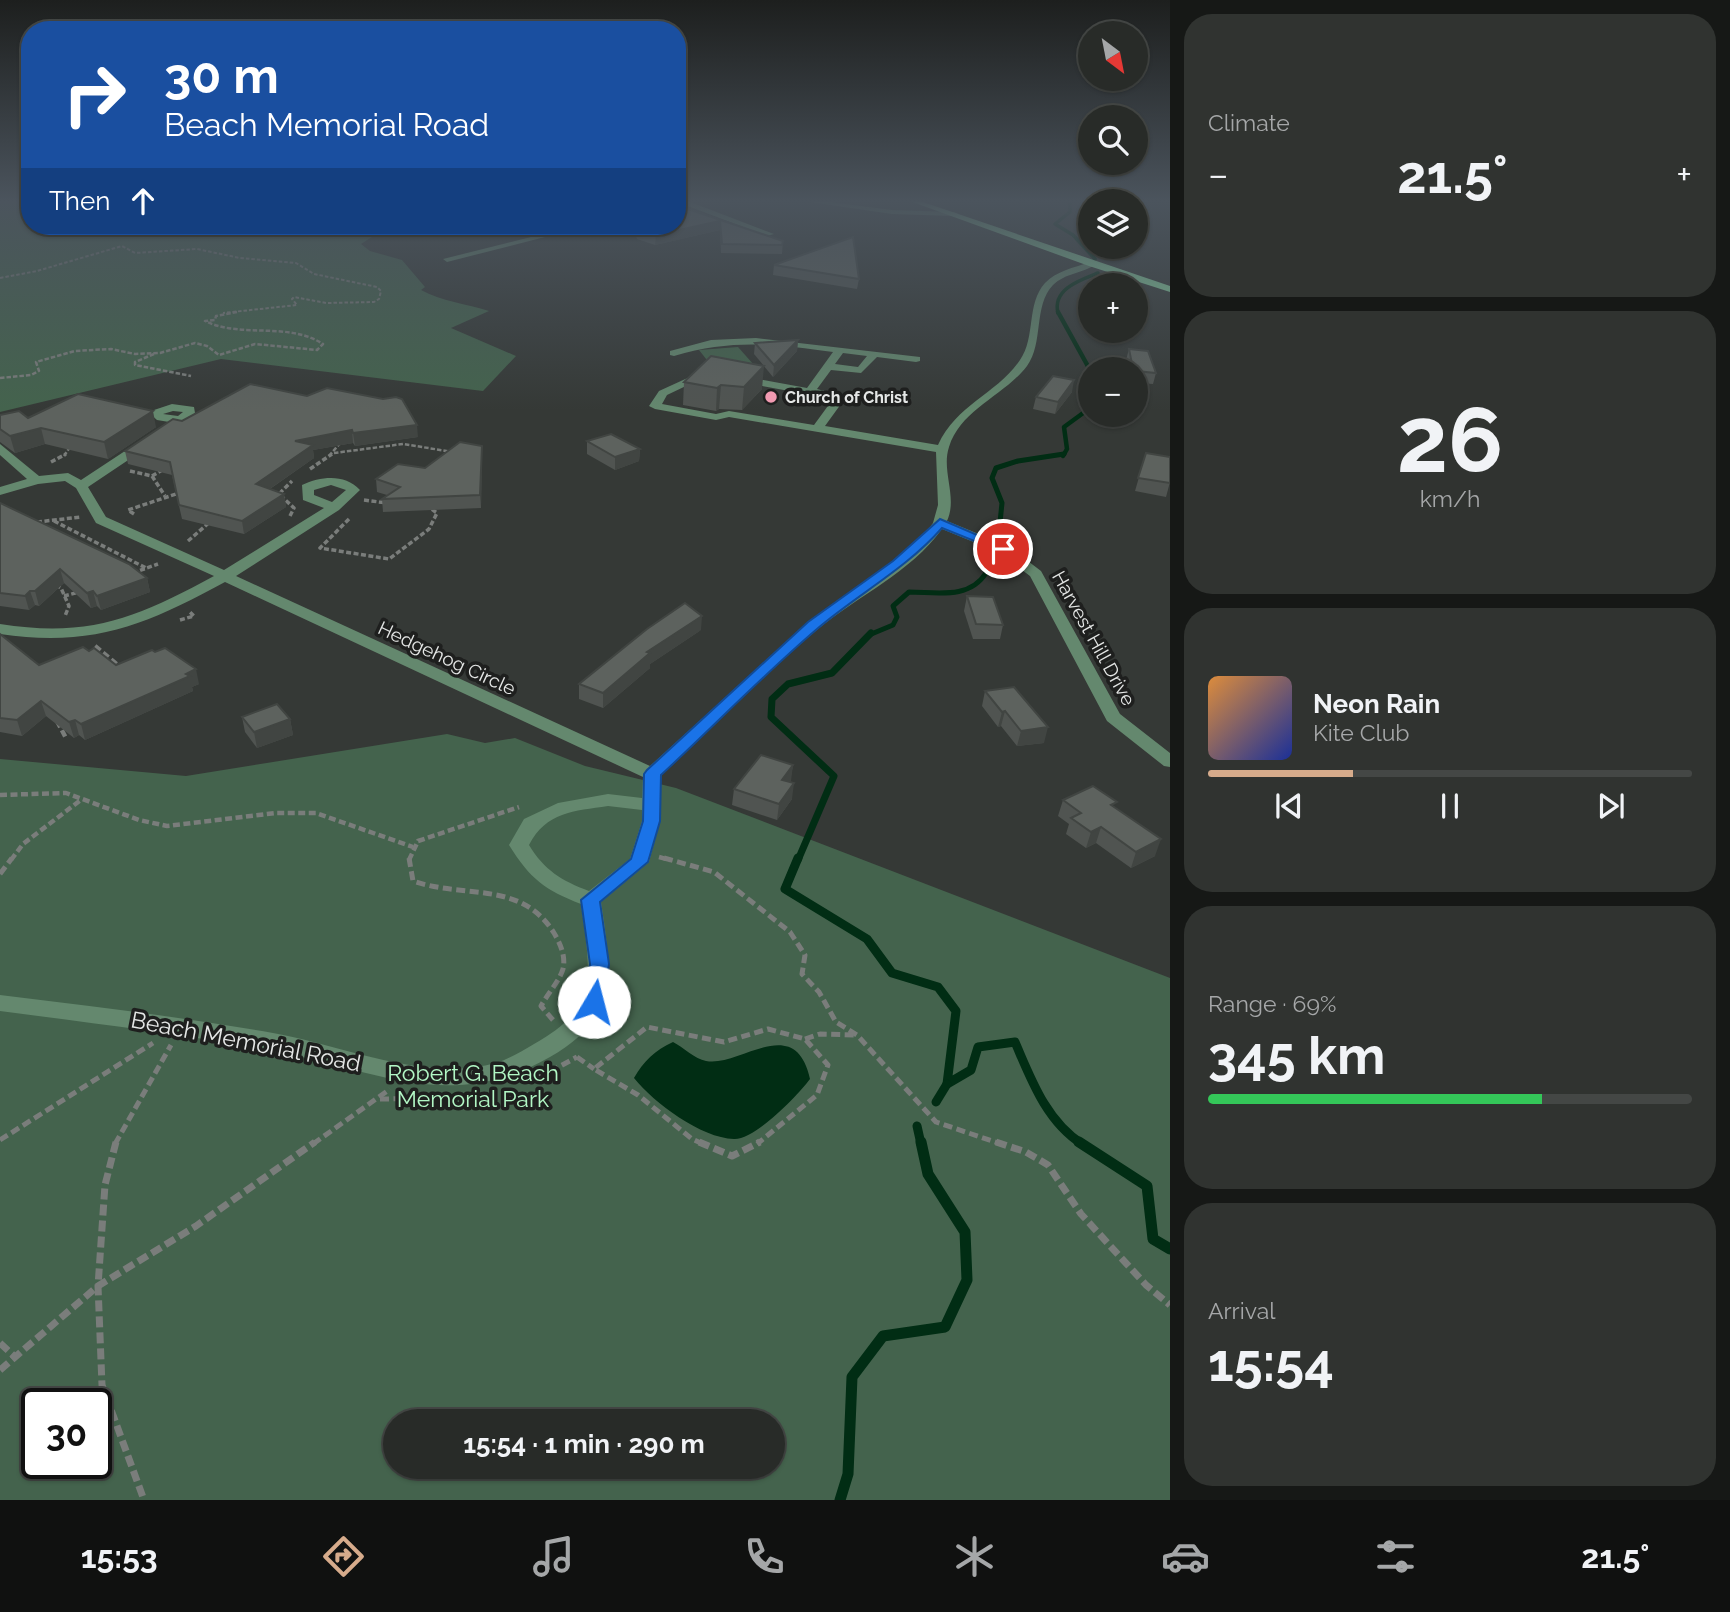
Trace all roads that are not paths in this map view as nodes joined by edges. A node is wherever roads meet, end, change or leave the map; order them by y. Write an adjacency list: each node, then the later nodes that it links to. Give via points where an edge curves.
1 (1077, 270): 17 (street, via 1046,287 1030,353 1007,380 950,430)
2 (1111, 270): 3 (main road)
3 (1170, 289)
4 (840, 350): 5 (street, via 779,342 693,344); 6 (street); 8 (street)
5 (674, 353)
6 (874, 354): 7 (street); 8 (street, via 861,370)
7 (916, 359)
8 (828, 367): 13 (street)
9 (682, 368): 10 (street)
10 (705, 373): 11 (street); 15 (street, via 663,393 655,406)
11 (718, 375)
12 (731, 377): 13 (street)
13 (810, 391): 15 (street, via 840,397)
14 (181, 420): 19 (street)
15 (817, 429): 17 (street)
16 (0, 449): 18 (street)
17 (941, 449): 22 (street, via 945,501)
18 (37, 480): 19 (street, via 68,477); 20 (street)
19 (81, 486): 23 (street, Hedgehog Circle, via 101,520)
20 (0, 491)
21 (346, 501): 23 (street)
22 (940, 523): 25 (street, Harvest Hill Drive, via 1003,549 1036,573 1114,717); 26 (street, via 918,548 813,625)
23 (225, 576): 24 (street, via 174,604 127,622 75,634); 26 (street, Hedgehog Circle)
24 (0, 629)
25 (1170, 762)
26 (652, 774): 27 (street)
27 (651, 813): 28 (street, via 639,862); 28 (street, via 608,800 565,807 531,823 519,845 533,870 557,887)
28 (591, 900): 29 (street, Beach Memorial Road, via 599,964 594,1002 567,1036 496,1073 451,1077 405,1074 312,1049)
29 (0, 1003)

